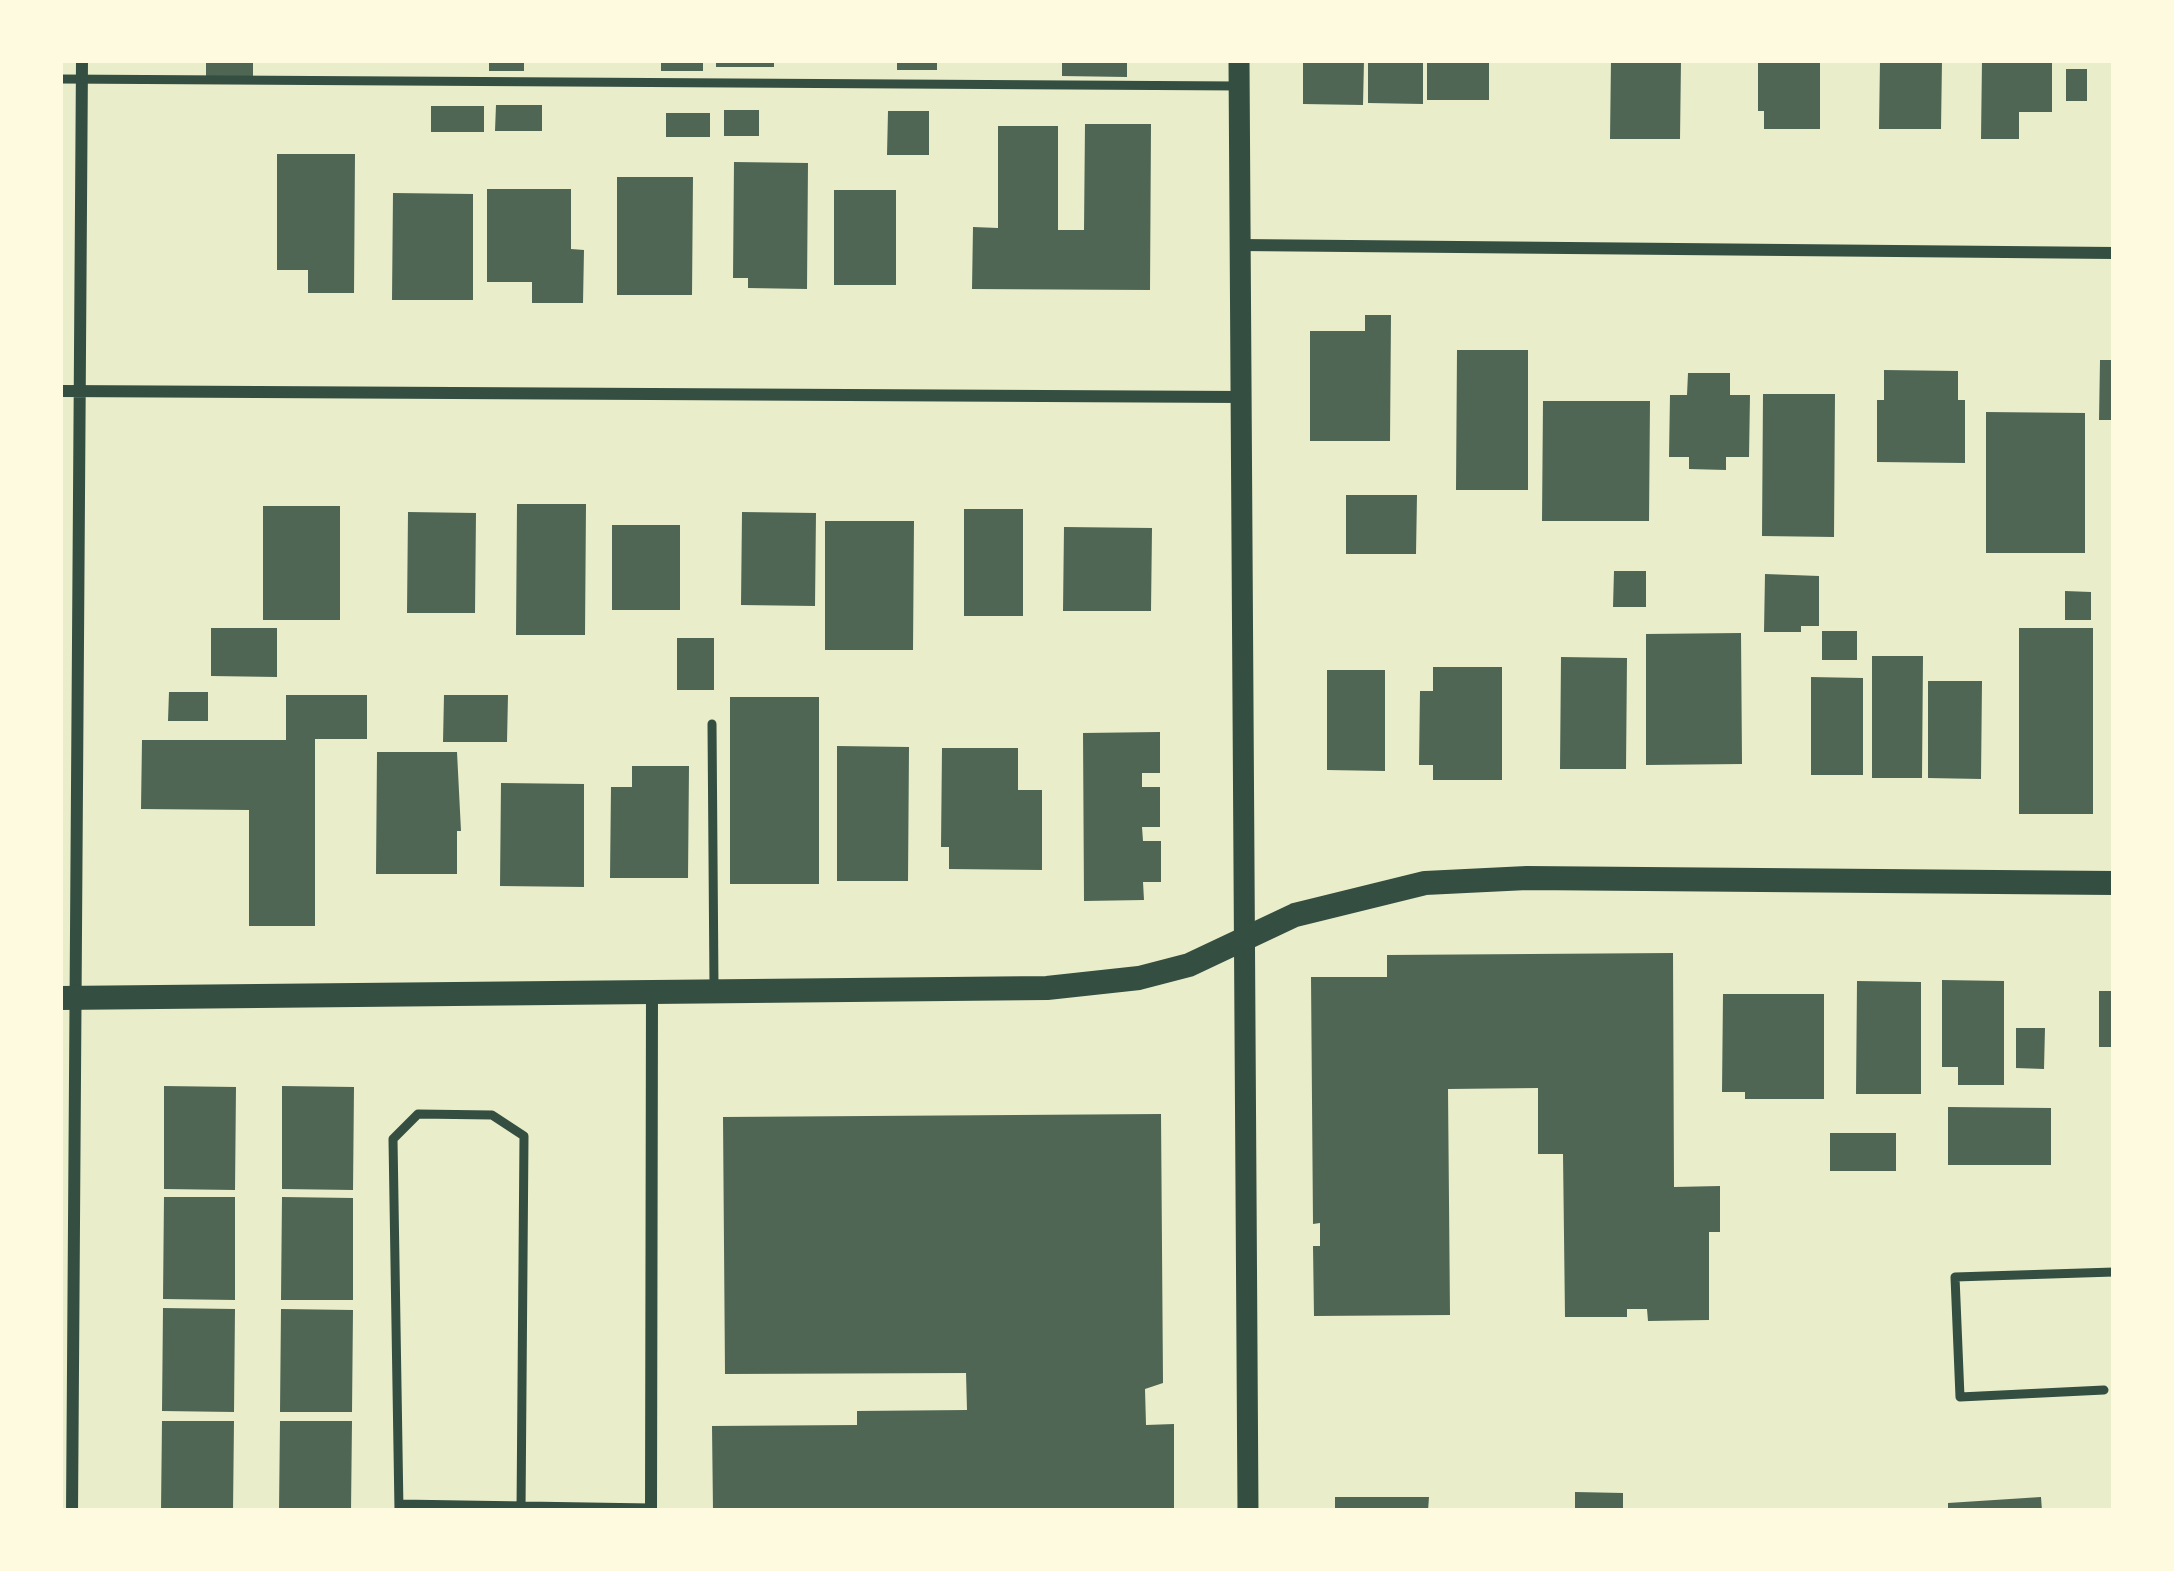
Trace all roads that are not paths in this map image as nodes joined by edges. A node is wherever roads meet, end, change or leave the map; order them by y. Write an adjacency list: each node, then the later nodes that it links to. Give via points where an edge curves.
1 (82, 60): 4 (street)
2 (1239, 60): 5 (street)
3 (60, 79): 4 (lane)
4 (82, 79): 5 (lane); 9 (street)
5 (1239, 86): 6 (street)
6 (1240, 245): 7 (street); 10 (street)
7 (2114, 253)
8 (60, 391): 9 (street)
9 (80, 391): 10 (street); 12 (street)
10 (1241, 397): 15 (street)
11 (60, 706): 12 (lane)
12 (78, 706): 18 (street)
13 (712, 724): 17 (lane)
14 (2114, 883): 15 (main road, via 1425,884 1295,915)
15 (1245, 940): 17 (main road, via 1189,965 1098,984); 26 (street)
16 (652, 992): 17 (main road); 18 (main road); 24 (street)
17 (714, 992)
18 (68, 998): 21 (street)
19 (2114, 1272): 20 (lane, via 1955,1277 1960,1397)
20 (2104, 1390)
21 (66, 1464): 25 (street)
22 (399, 1507): 23 (lane); 23 (lane, via 393,1138 418,1114 492,1115 524,1136)
23 (521, 1509): 24 (lane)
24 (651, 1510)
25 (72, 1511)
26 (1248, 1511)

